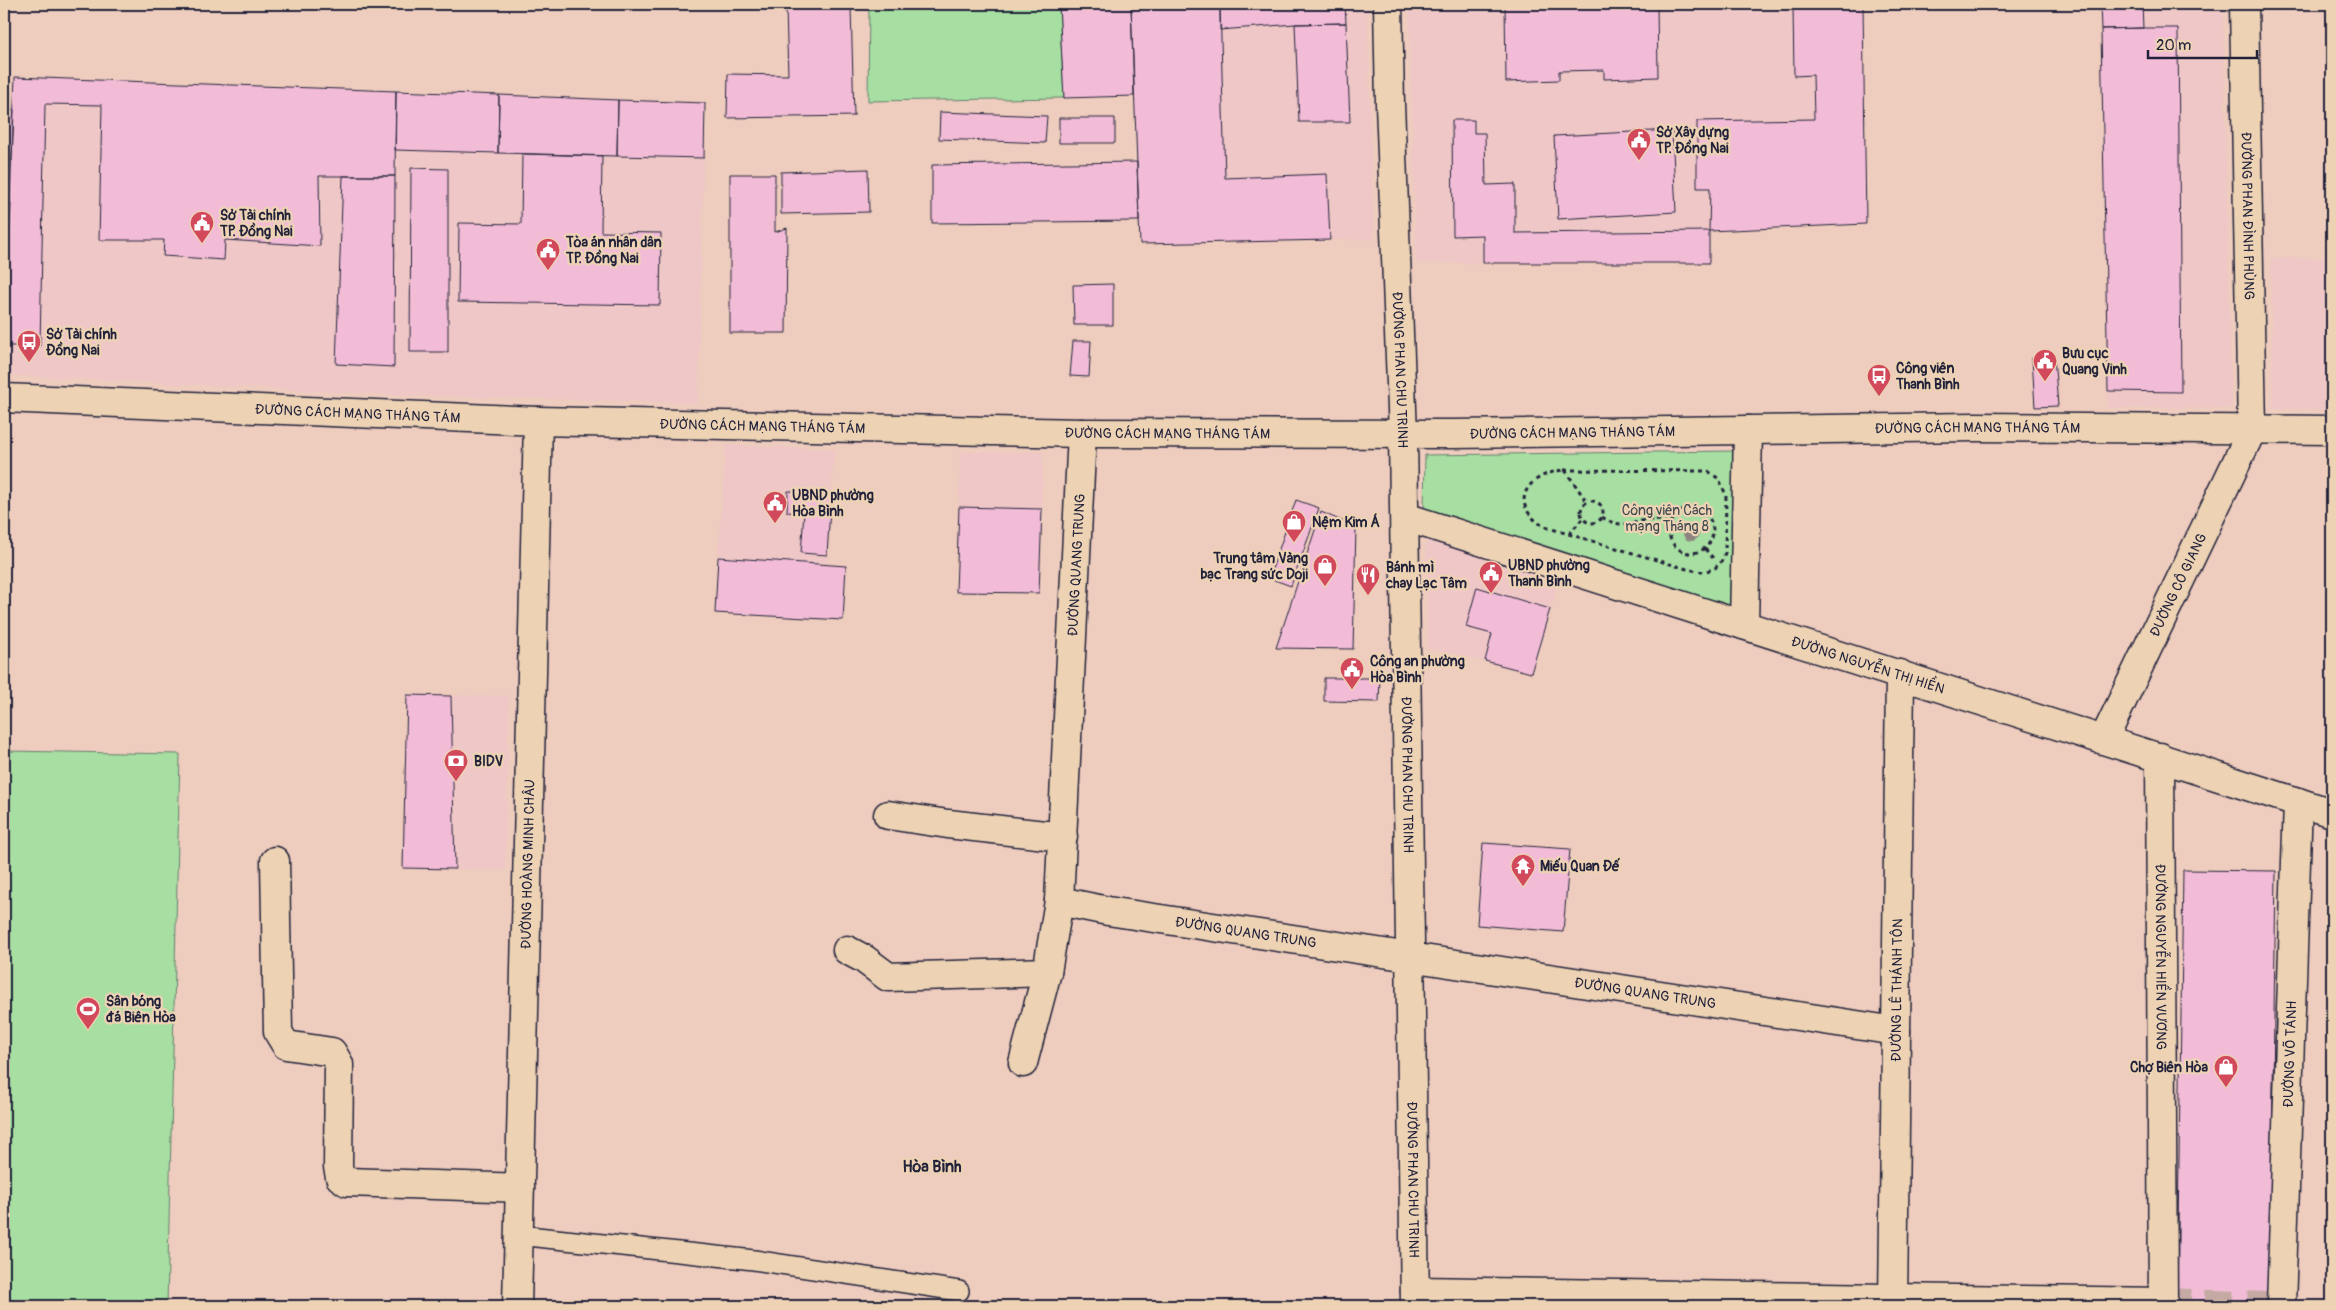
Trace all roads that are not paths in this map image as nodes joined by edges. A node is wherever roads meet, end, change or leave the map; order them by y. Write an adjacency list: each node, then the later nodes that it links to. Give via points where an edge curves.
1 (1388, 4): 9 (street, ĐƯỜNG PHAN CHU TRINH)
2 (2244, 4): 6 (street, ĐƯỜNG PHAN ĐÌNH PHÙNG)
3 (4, 398): 4 (street, ĐƯỜNG CÁCH MẠNG THÁNG TÁM)
4 (538, 421): 8 (street, ĐƯỜNG CÁCH MẠNG THÁNG TÁM); 26 (street, ĐƯỜNG HOÀNG MINH CHÂU)
5 (1748, 430): 6 (street, ĐƯỜNG CÁCH MẠNG THÁNG TÁM, via 1974,427); 9 (street, ĐƯỜNG CÁCH MẠNG THÁNG TÁM); 11 (street)
6 (2252, 430): 7 (street, ĐƯỜNG CÁCH MẠNG THÁNG TÁM); 13 (street, ĐƯỜNG CÔ GIANG)
7 (2332, 430)
8 (1082, 433): 9 (street, ĐƯỜNG CÁCH MẠNG THÁNG TÁM); 18 (street, ĐƯỜNG QUANG TRUNG)
9 (1404, 434): 10 (street, ĐƯỜNG PHAN CHU TRINH)
10 (1405, 517): 11 (street, ĐƯỜNG NGUYỄN THỊ HIỀN); 22 (street, ĐƯỜNG PHAN CHU TRINH)
11 (1744, 625): 12 (street, ĐƯỜNG NGUYỄN THỊ HIỀN)
12 (1900, 674): 13 (street, ĐƯỜNG NGUYỄN THỊ HIỀN); 24 (street, ĐƯỜNG LÊ THÁNH TÔN)
13 (2104, 739): 14 (street, ĐƯỜNG NGUYỄN THỊ HIỀN)
14 (2160, 757): 15 (street, ĐƯỜNG NGUYỄN THỊ HIỀN); 31 (street, ĐƯỜNG NGUYỄN HIỀN VƯƠNG)
15 (2298, 802): 16 (street, ĐƯỜNG NGUYỄN THỊ HIỀN); 33 (street, ĐƯỜNG VÕ TÁNH)
16 (2332, 813)
17 (888, 815): 18 (street)
18 (1063, 837): 20 (street, ĐƯỜNG QUANG TRUNG)
19 (275, 860): 26 (street, via 278,1032 286,1045 332,1052 336,1056 340,1177 347,1182)
20 (1059, 901): 22 (street, ĐƯỜNG QUANG TRUNG); 23 (street)
21 (847, 950): 23 (street, via 888,977)
22 (1409, 956): 24 (street, ĐƯỜNG QUANG TRUNG); 29 (street, ĐƯỜNG PHAN CHU TRINH)
23 (1047, 972): 25 (street)
24 (1896, 1031): 30 (street, ĐƯỜNG LÊ THÁNH TÔN)
25 (1023, 1063)
26 (520, 1188): 27 (street, ĐƯỜNG HOÀNG MINH CHÂU)
27 (518, 1235): 28 (lane, via 754,1260); 32 (street, ĐƯỜNG HOÀNG MINH CHÂU)
28 (959, 1290)
29 (1415, 1298): 30 (street)
30 (1893, 1302): 31 (street)
31 (2163, 1304)
32 (517, 1306)
33 (2281, 1306)

